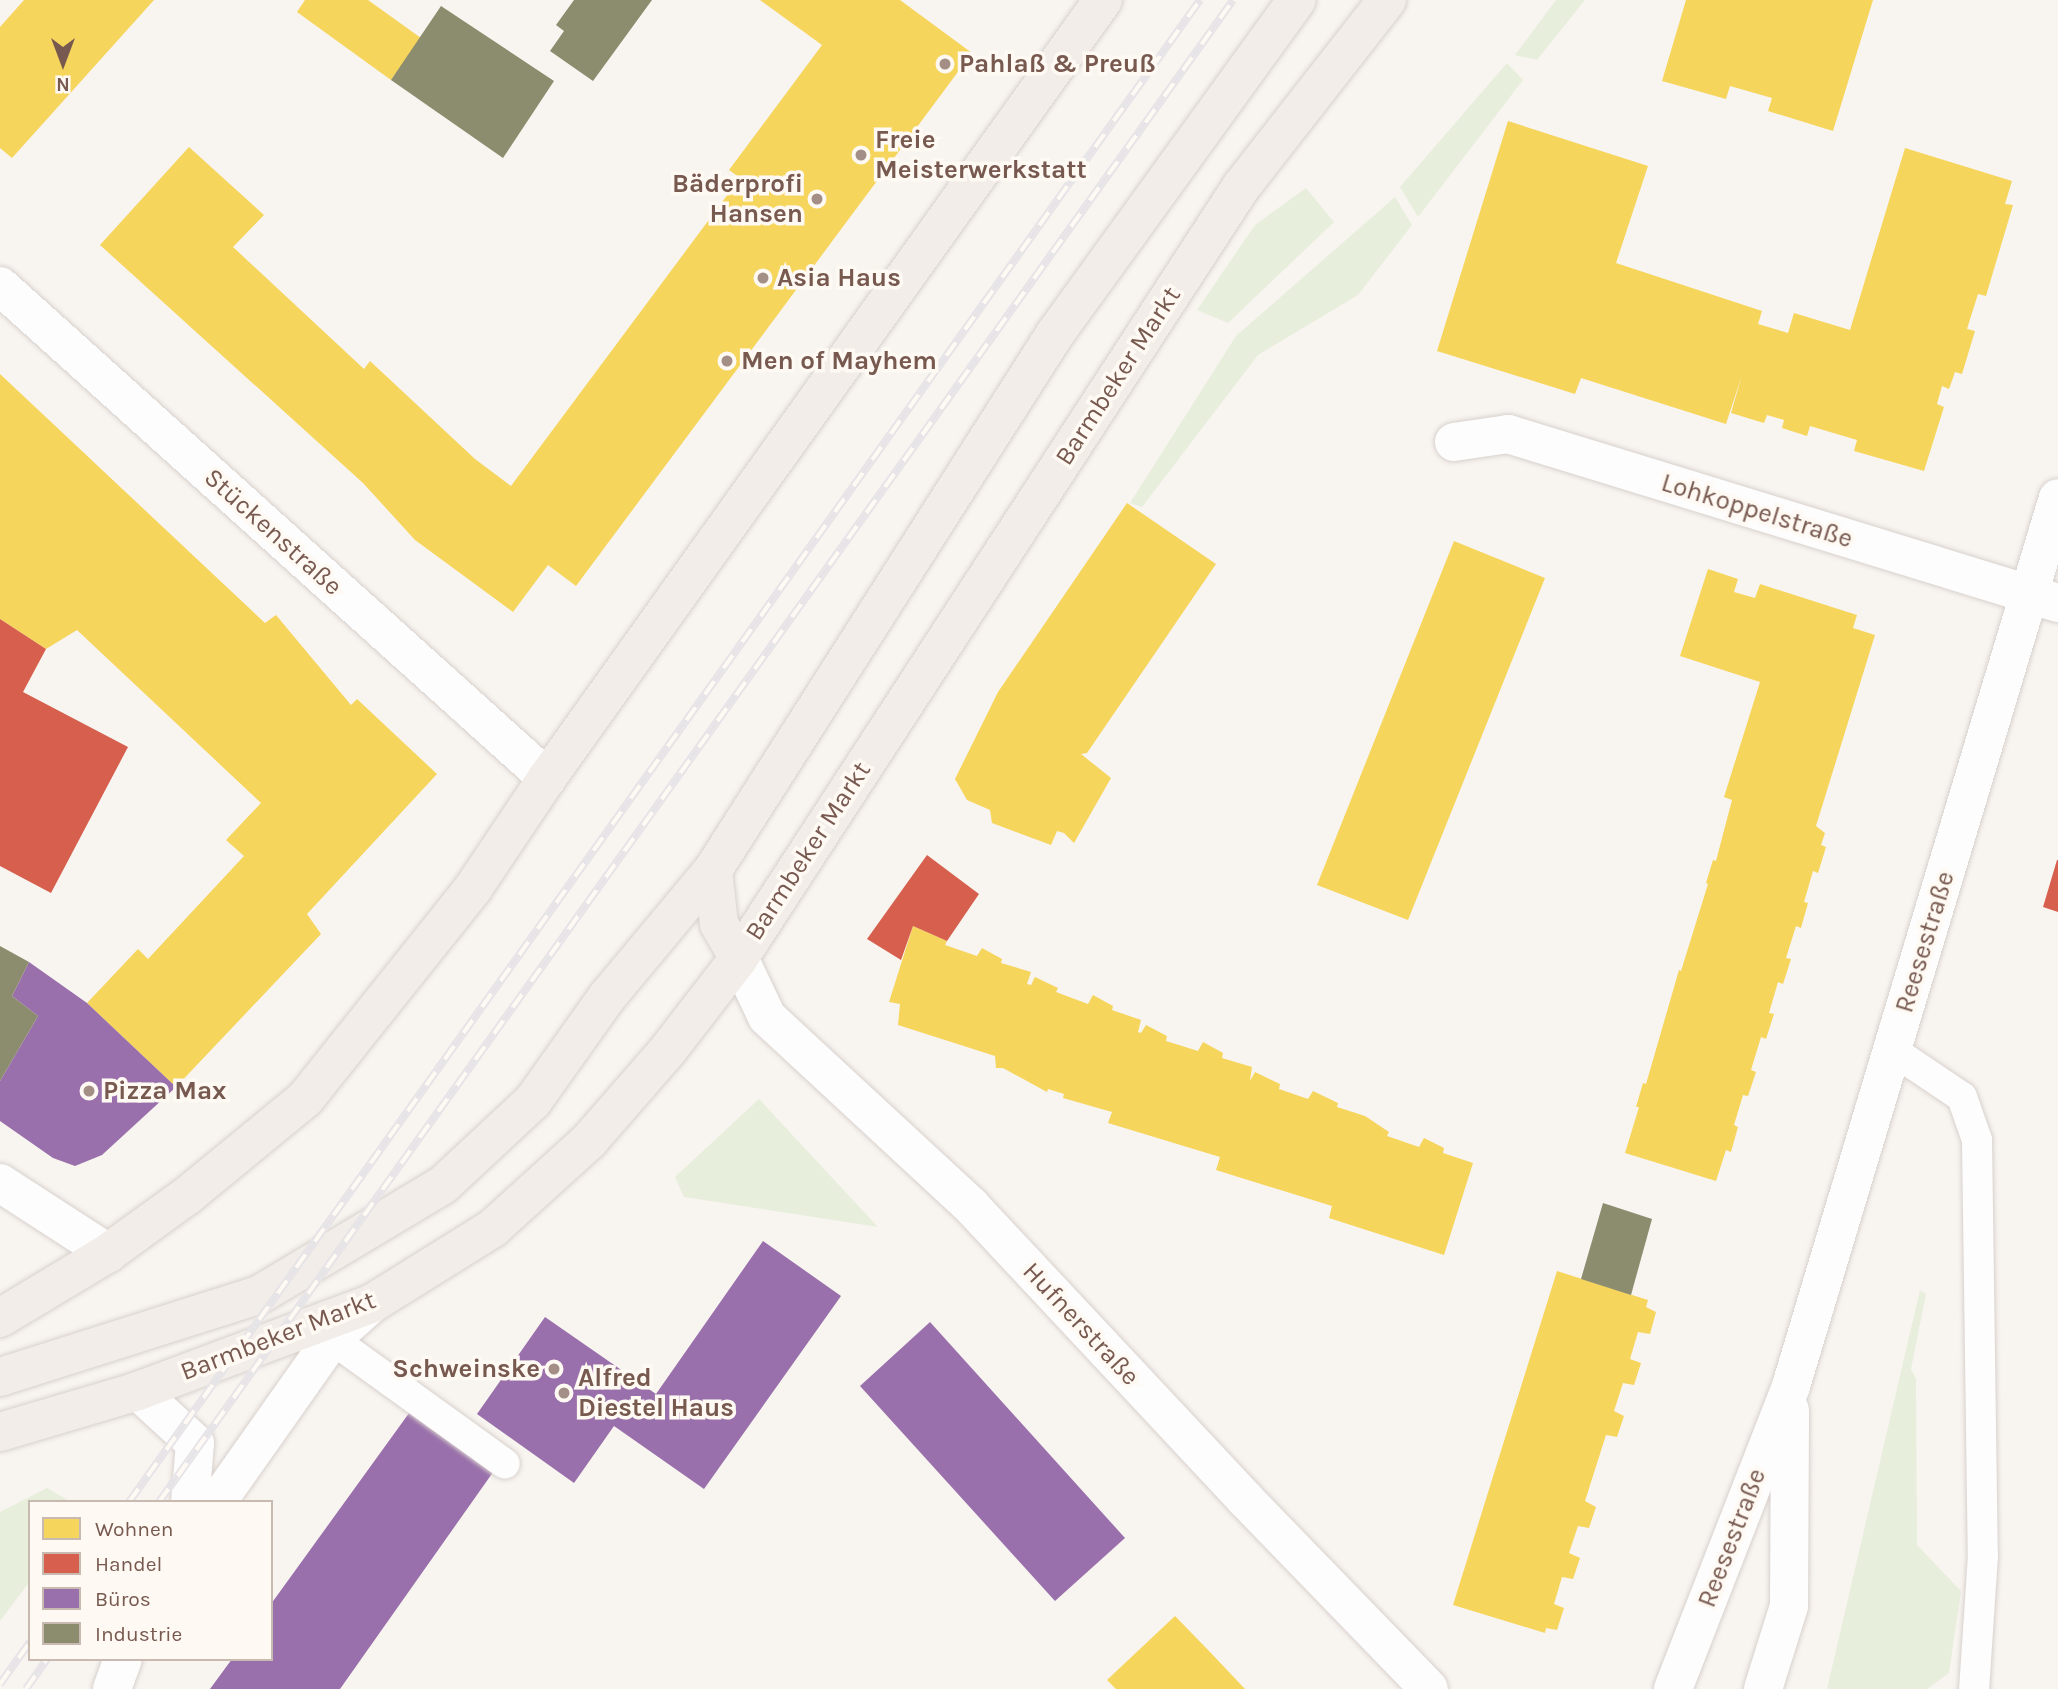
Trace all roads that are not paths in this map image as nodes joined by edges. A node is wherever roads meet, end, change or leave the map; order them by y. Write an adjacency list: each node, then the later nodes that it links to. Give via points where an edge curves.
1 (1297, 0): 9 (main road, Barmbeker Markt, via 1055,334)
2 (1387, 0): 10 (main road, Barmbeker Markt, via 1241,187)
3 (1092, 4): 8 (main road)
4 (0, 286): 8 (street, Stückenstraße)
5 (1454, 442): 7 (street, Lohkoppelstraße, via 1508,435)
6 (2058, 498): 7 (street, Reesestraße)
7 (2044, 598): 11 (street, Reesestraße)
8 (547, 778): 13 (main road, via 474,887 305,1098 188,1195)
9 (713, 870): 10 (main road, via 719,924); 17 (main road, Barmbeker Markt, via 607,997 533,1101 443,1185 259,1295)
10 (739, 958): 14 (main road, Barmbeker Markt, via 589,1141 493,1228); 26 (street, Hufnerstraße, via 767,1017 971,1206)
11 (1892, 1049): 18 (street, Reesestraße); 29 (lane, via 1962,1097 1977,1140 1983,1555)
12 (0, 1183): 13 (street)
13 (108, 1253): 15 (main road)
14 (371, 1304): 16 (street); 19 (main road, Barmbeker Markt)
15 (0, 1318)
16 (332, 1339): 21 (lane); 23 (street)
17 (0, 1377)
18 (1791, 1387): 27 (street, Reesestraße); 28 (street, Reesestraße, via 1789,1606)
19 (138, 1391): 20 (main road, Barmbeker Markt); 22 (street, via 195,1444)
20 (0, 1432)
21 (505, 1464)
22 (190, 1500)
23 (219, 1500)
24 (122, 1661): 25 (street)
25 (111, 1689)
26 (1429, 1689)
27 (1674, 1689)
28 (1763, 1689)
29 (1974, 1689)

